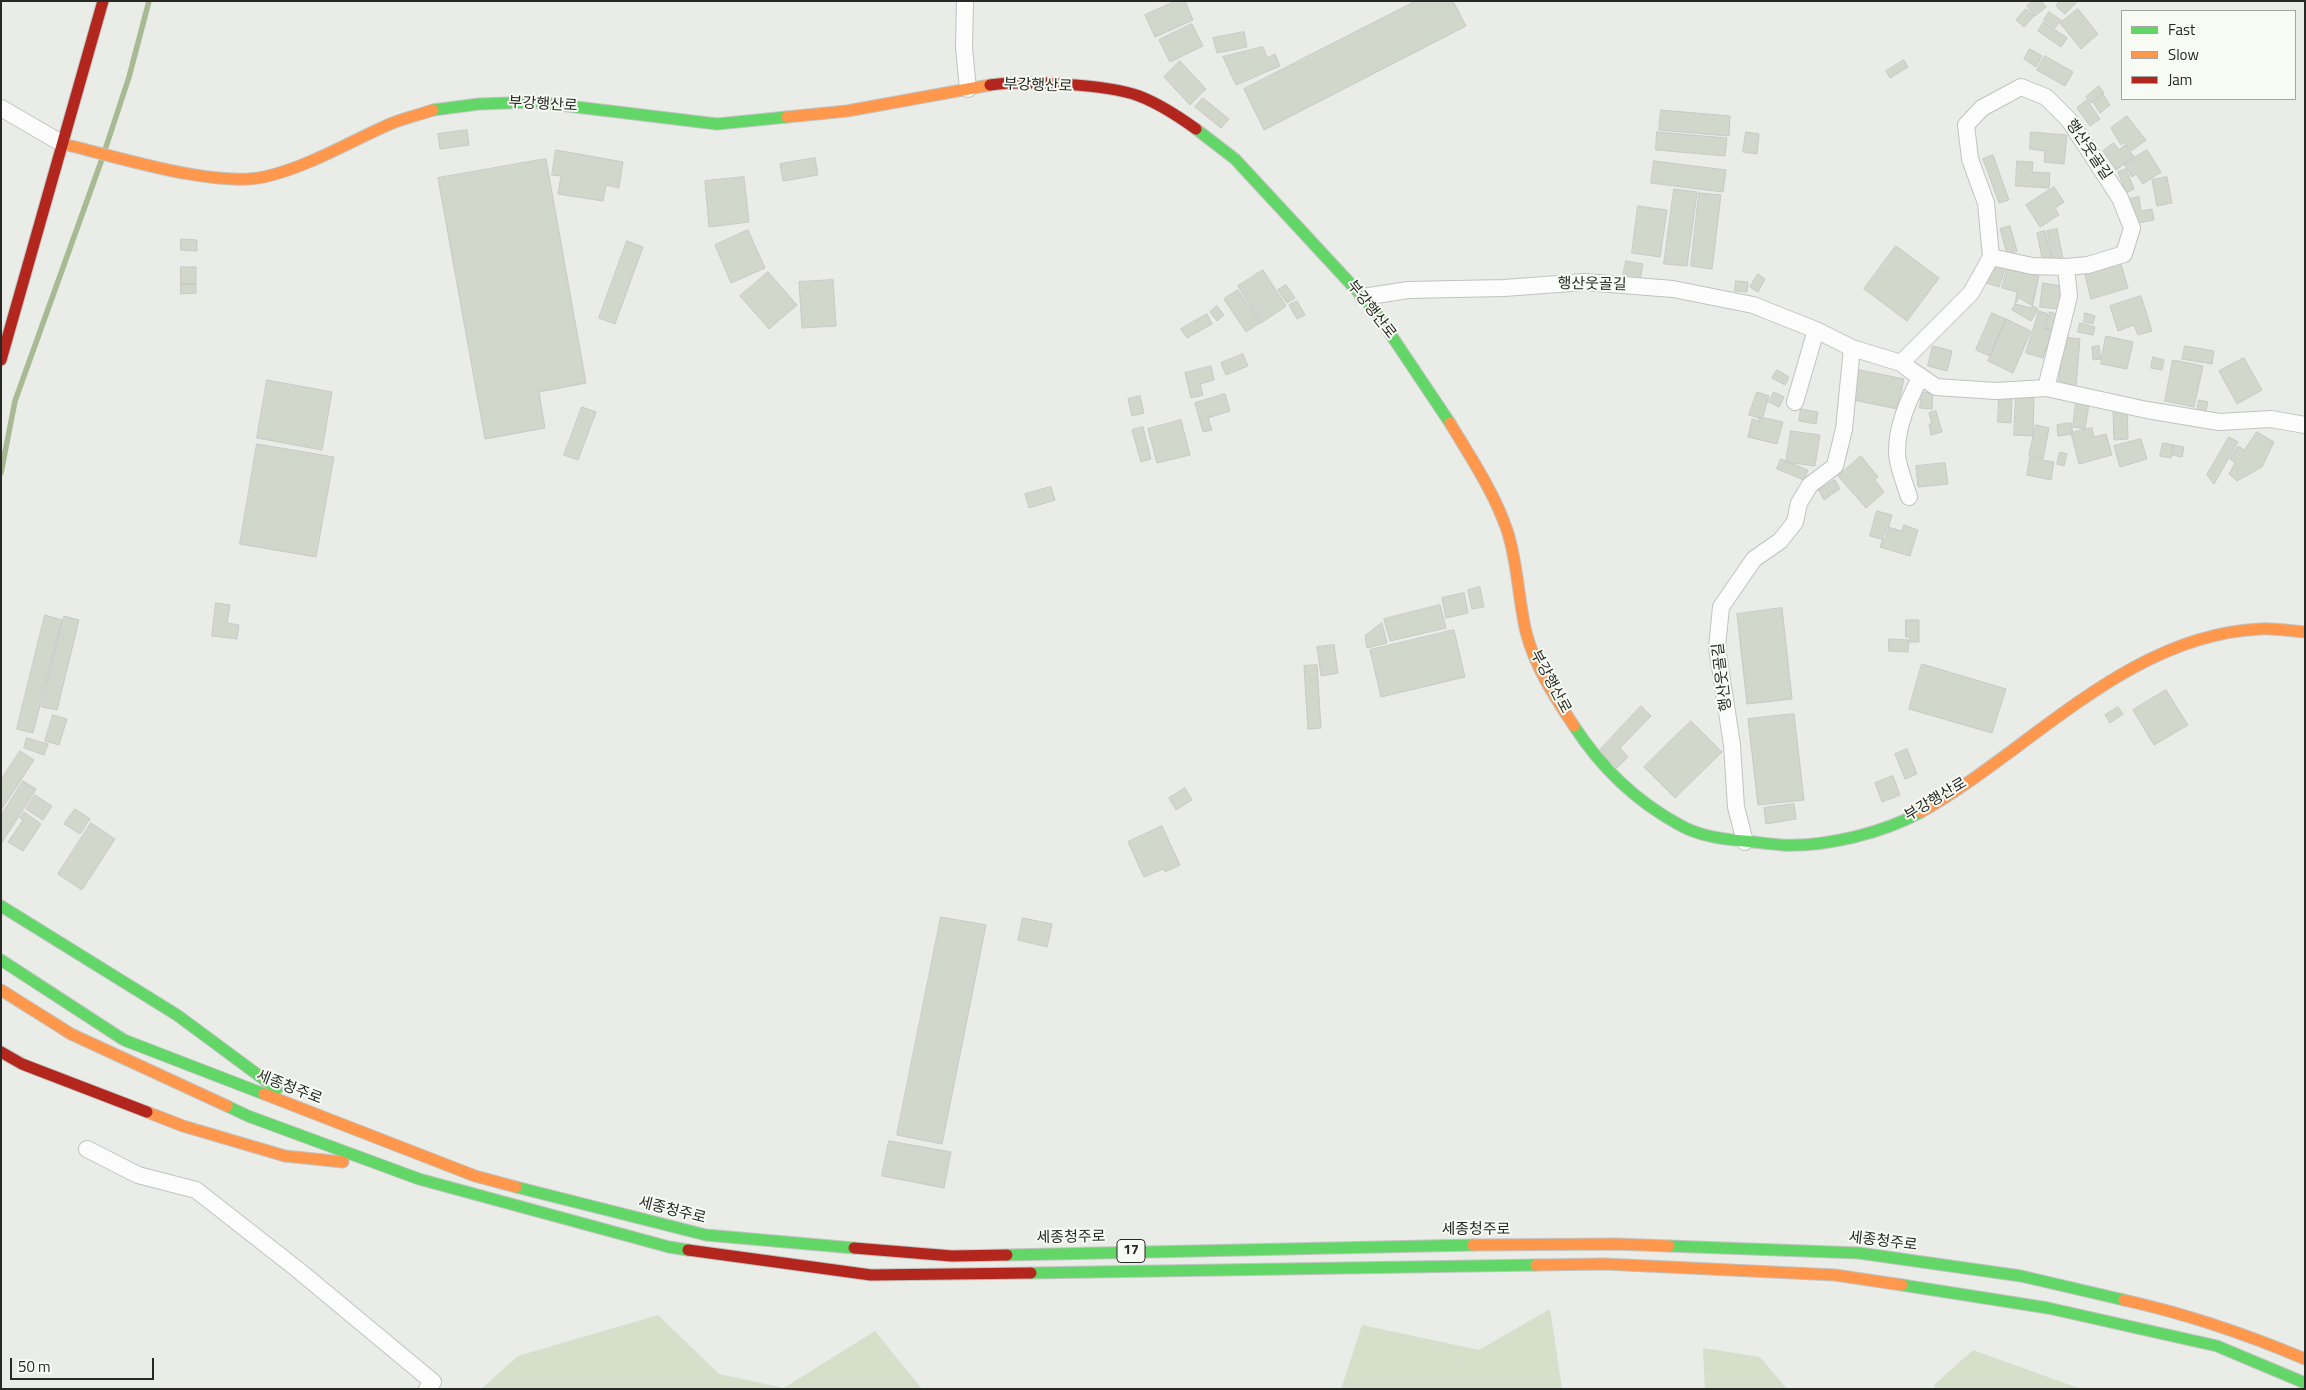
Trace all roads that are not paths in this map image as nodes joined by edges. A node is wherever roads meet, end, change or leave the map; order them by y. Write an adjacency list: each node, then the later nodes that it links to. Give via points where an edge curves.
1 (103, 1): 5 (main road)
2 (965, 1): 3 (street, via 964,48)
3 (968, 89): 5 (main road, 부강행산로, via 847,111 717,124 536,102 437,109 393,123 300,166 263,177 196,175); 8 (main road, 부강행산로, via 1012,82 1109,89 1138,96 1163,107 1235,159)
4 (1, 108): 5 (street)
5 (63, 144): 11 (main road)
6 (1992, 257): 7 (street, 행산웃골길, via 2032,266); 7 (street, 행산웃골길, via 1986,203 1970,159 1966,125 1982,108 2021,87 2046,97 2069,120 2120,198 2132,228 2124,254 2088,265); 12 (street, via 1971,293)
7 (2066, 267): 14 (street, via 2070,296)
8 (1363, 297): 9 (street, 행산웃골길, via 1408,290 1585,282 1672,289 1753,305); 19 (main road, 부강행산로, via 1441,407 1496,500 1508,533 1526,631 1535,660 1579,734 1608,771 1650,805 1680,824 1715,838)
9 (1816, 330): 10 (street, 행산웃골길); 15 (street)
10 (1852, 348): 12 (street, 행산웃골길); 19 (street, 행산웃골길, via 1844,429 1835,466 1810,485 1799,504 1795,522 1780,541 1754,559 1721,607 1717,648 1732,746 1736,807)
11 (1, 360)
12 (1901, 363): 13 (street, 행산웃골길)
13 (1920, 378): 14 (street, 행산웃골길, via 1936,387 1996,391); 17 (street, via 1899,429 1897,453)
14 (2046, 388): 16 (street, 행산웃골길, via 2219,422 2271,419)
15 (1795, 402)
16 (2305, 425)
17 (1909, 497)
18 (2305, 632): 19 (main road, 부강행산로, via 2260,629 2223,634 2190,642 2151,658 2029,737 1949,796 1872,832 1829,841 1783,845)
19 (1744, 842)
20 (1, 906): 24 (main road, via 177,1015)
21 (1, 960): 24 (main road, 세종청주로 / 17, via 124,1040)
22 (1, 990): 26 (main road, 17, via 71,1034 195,1092 248,1116)
23 (1, 1052): 26 (main road, via 22,1064 183,1126 285,1156)
24 (306, 1110): 27 (main road, 세종청주로 / 17, via 475,1176 706,1235 952,1256 1616,1244 1859,1253 2021,1276 2172,1311)
25 (87, 1149): 29 (street, via 138,1175 196,1190 298,1269 433,1382)
26 (382, 1166): 28 (main road, 17, via 669,1247 871,1275 1605,1264 1835,1274 2048,1308 2217,1346)
27 (2305, 1359)
28 (2305, 1383)
29 (427, 1389)

